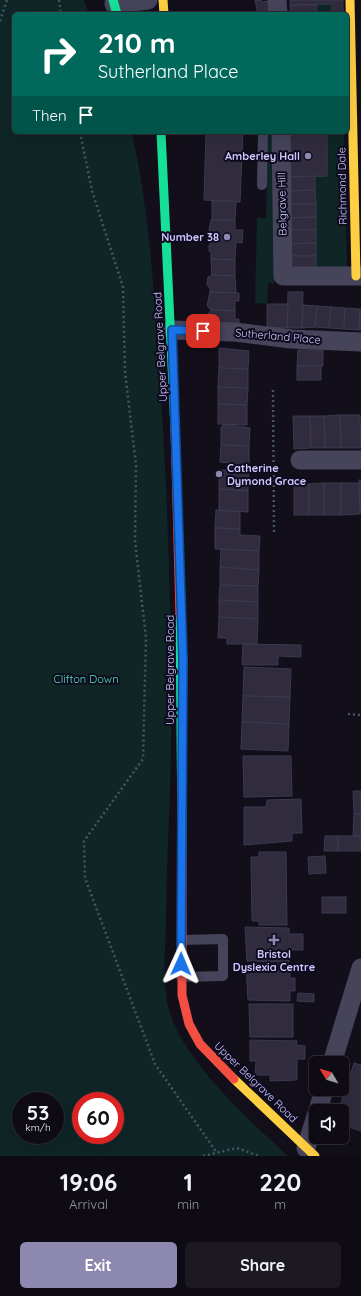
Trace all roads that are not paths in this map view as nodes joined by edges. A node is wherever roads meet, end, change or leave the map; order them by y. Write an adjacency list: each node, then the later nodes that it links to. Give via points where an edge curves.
1 (148, 0): 5 (street)
2 (163, 0): 6 (main road)
3 (278, 0): 7 (street)
4 (350, 0): 12 (main road, Richmond Dale)
5 (114, 6)
6 (164, 12)
7 (278, 12)
8 (161, 134): 13 (main road, Upper Belgrave Road)
9 (264, 134): 11 (lane)
10 (281, 134): 12 (street, Belgrave Hill, via 283,276)
11 (262, 185)
12 (359, 276)
13 (172, 330): 14 (street, Sutherland Place, via 234,332 291,340); 17 (main road, Upper Belgrave Road, via 183,659)
14 (361, 342)
15 (300, 460): 16 (street)
16 (361, 460)
17 (182, 940): 19 (main road, Upper Belgrave Road); 19 (lane, via 223,939 223,976)
18 (361, 968): 20 (street)
19 (181, 977): 21 (main road, Upper Belgrave Road, via 182,995 190,1024 200,1044)
20 (334, 1056)
21 (311, 1152)

